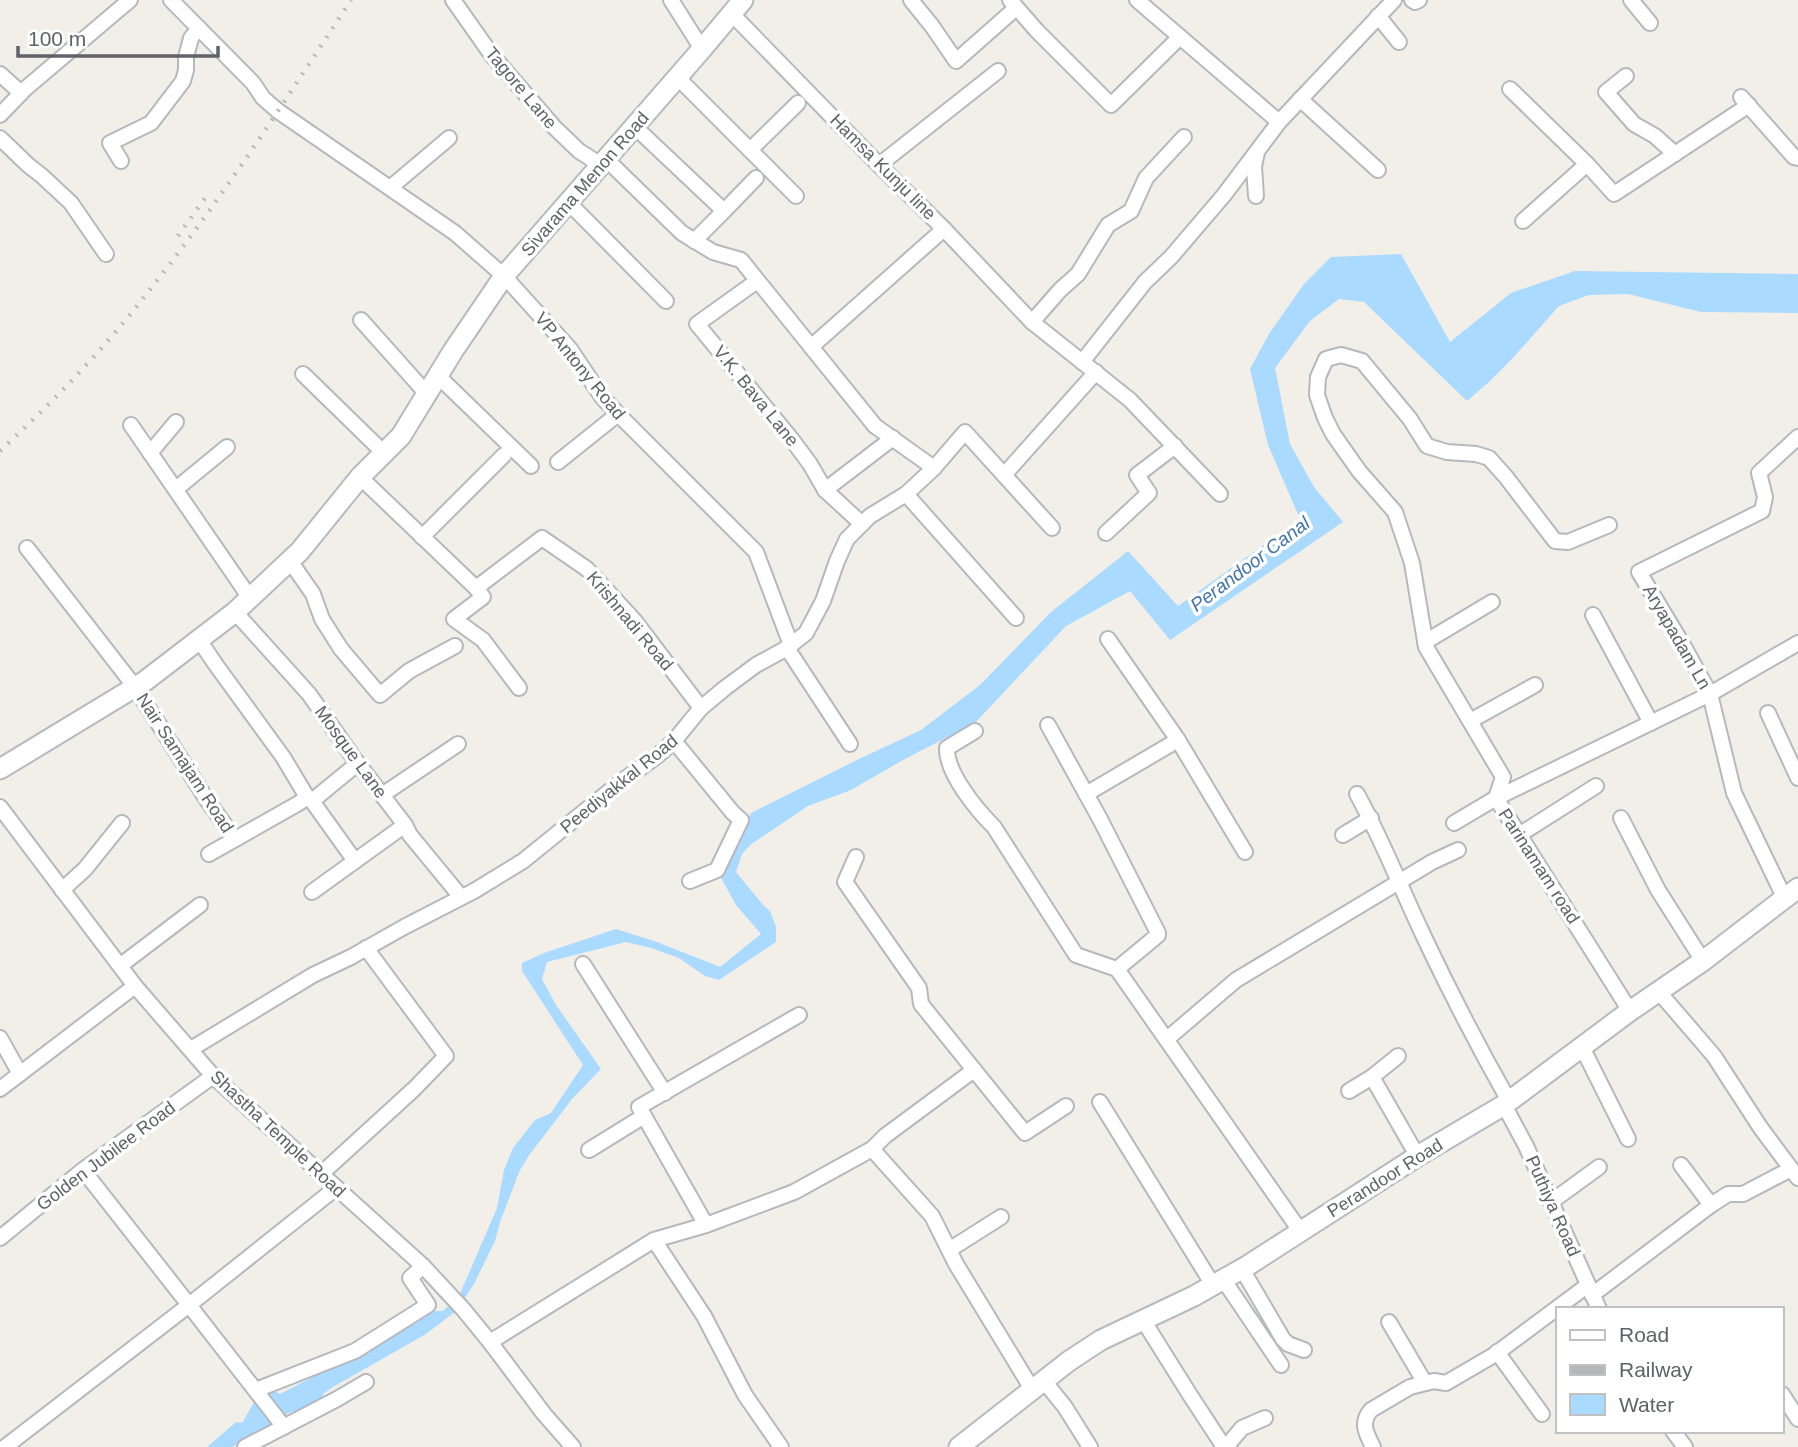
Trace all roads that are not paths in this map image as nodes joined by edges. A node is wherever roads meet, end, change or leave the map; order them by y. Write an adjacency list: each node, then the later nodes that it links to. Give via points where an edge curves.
1 (130, 0): 24 (street)
2 (171, 0): 15 (street, VP Antony Road)
3 (453, 0): 38 (street, Tagore Lane, via 491,54 554,127 579,151)
4 (671, 0): 18 (street)
5 (911, 0): 11 (street, via 956,61)
6 (1137, 0): 16 (street)
7 (1395, 0): 13 (street)
8 (1412, 0): 9 (street)
9 (1419, 0)
10 (1631, 0): 14 (street)
11 (1013, 4): 16 (street, via 1111,105)
12 (737, 7): 18 (street, Sivarama Menon Road); 40 (street, Hamsa Kunju line)
13 (1378, 16): 17 (street); 25 (street)
14 (1650, 23)
15 (200, 28): 37 (street, via 191,38 183,80 150,123 110,143); 43 (street, VP Antony Road, via 278,111)
16 (1180, 37): 28 (street)
17 (1399, 42)
18 (702, 49): 22 (street, Sivarama Menon Road)
19 (998, 71): 40 (street)
20 (0, 74): 24 (street)
21 (1626, 76): 35 (street, via 1606,92 1634,124)
22 (677, 77): 29 (street, Sivarama Menon Road); 33 (street)
23 (1510, 89): 39 (street)
24 (21, 93): 27 (street)
25 (1300, 99): 28 (street); 41 (street)
26 (798, 103): 33 (street)
27 (0, 115)
28 (1279, 122): 34 (street)
29 (635, 127): 38 (street, Sivarama Menon Road); 47 (street)
30 (1184, 137): 56 (street, via 1146,178 1131,211 1108,225 1078,274)
31 (0, 138): 51 (street, via 71,203)
32 (449, 138): 43 (street)
33 (750, 150): 44 (street)
34 (1257, 151): 45 (street); 58 (street)
35 (1675, 154): 36 (street, via 1745,101); 39 (street, via 1614,194)
36 (1798, 158)
37 (121, 161)
38 (604, 162): 46 (street, Sivarama Menon Road); 50 (street)
39 (1587, 164): 48 (street)
40 (879, 165): 49 (street, Hamsa Kunju line)
41 (1378, 170)
42 (756, 178): 47 (street)
43 (391, 187): 52 (street, VP Antony Road)
44 (796, 196)
45 (1256, 196)
46 (568, 202): 52 (street, Sivarama Menon Road); 54 (street)
47 (724, 211): 50 (street)
48 (1523, 220)
49 (944, 229): 56 (street, Hamsa Kunju line); 57 (street)
50 (695, 241): 53 (street, via 741,260)
51 (106, 254)
52 (504, 276): 61 (street, Sivarama Menon Road); 63 (street, VP Antony Road, via 570,349)
53 (757, 281): 57 (street); 79 (street, V.K. Bava Lane, via 697,324 793,441)
54 (666, 301)
55 (361, 320): 62 (street)
56 (1032, 322): 58 (street, Hamsa Kunju line)
57 (811, 347): 67 (street, via 875,426)
58 (1082, 362): 59 (street, Hamsa Kunju line)
59 (1096, 372): 68 (street, Hamsa Kunju line); 76 (street)
60 (303, 374): 70 (street)
61 (438, 376): 62 (street, Sivarama Menon Road); 74 (street)
62 (427, 394): 70 (street, Sivarama Menon Road, via 401,436)
63 (618, 414): 73 (street); 100 (street, VP Antony Road, via 756,552)
64 (176, 422): 71 (street)
65 (131, 425): 71 (street)
66 (1798, 437): 104 (street, Aryapadam Ln, via 1759,473 1765,497 1762,511 1639,572)
67 (893, 438): 75 (street); 79 (street)
68 (1175, 446): 81 (street, Hamsa Kunju line); 85 (street, via 1137,475 1149,493)
69 (227, 447): 78 (street)
70 (383, 452): 77 (street, Sivarama Menon Road)
71 (150, 453): 78 (street)
72 (504, 454): 86 (street)
73 (558, 462)
74 (531, 466)
75 (934, 468): 76 (street, Peediyakkal Road, via 965,432); 80 (street, Peediyakkal Road)
76 (1004, 475): 84 (street)
77 (360, 477): 86 (street); 88 (street, Sivarama Menon Road)
78 (176, 489): 90 (street)
79 (825, 490): 82 (street, V.K. Bava Lane)
80 (906, 494): 82 (street, Peediyakkal Road); 94 (street)
81 (1220, 494)
82 (862, 524): 100 (street, Peediyakkal Road, via 847,539 806,633)
83 (1609, 525): 98 (street, via 1567,542 1555,541 1489,458 1427,446 1362,361 1341,355 1326,359 1318,377 1317,396 1333,434 1395,512 1412,564)
84 (1052, 528)
85 (1106, 533)
86 (422, 537): 89 (street)
87 (27, 548): 102 (street)
88 (290, 561): 90 (street, Sivarama Menon Road); 99 (street, via 313,593 322,619 341,649 380,695 409,671)
89 (476, 588): 103 (street, via 483,597 454,619 483,640); 105 (street, Krishnadi Road, via 542,538 587,569 634,620)
90 (250, 598): 92 (street, Sivarama Menon Road)
91 (1492, 602): 98 (street)
92 (235, 611): 96 (street, Sivarama Menon Road); 116 (street, Mosque Lane, via 309,694)
93 (1593, 615): 108 (street)
94 (1016, 618)
95 (1108, 639): 111 (street)
96 (200, 640): 102 (street, Sivarama Menon Road); 131 (street, via 307,797)
97 (1798, 643): 104 (street)
98 (1425, 645): 107 (street, Parinamam road)
99 (455, 646)
100 (789, 646): 105 (street, Peediyakkal Road); 114 (street, VP Antony Road)
101 (1535, 685): 107 (street)
102 (135, 687): 115 (street, Sivarama Menon Road); 131 (street, Nair Samajam Road)
103 (519, 688)
104 (1710, 694): 108 (street); 140 (street, Aryapadam Ln, via 1734,793)
105 (701, 708): 112 (street, Peediyakkal Road)
106 (1768, 713): 117 (street)
107 (1470, 721): 122 (street, Parinamam road, via 1503,778)
108 (1651, 723): 122 (street)
109 (1048, 725): 119 (street)
110 (975, 731): 148 (street, via 947,748 950,768 979,812 995,827 1076,955)
111 (1178, 740): 119 (street); 133 (street)
112 (674, 741): 137 (street, via 741,820 717,870); 142 (street, Peediyakkal Road, via 523,861)
113 (458, 744): 121 (street)
114 (850, 744)
115 (2, 764)
116 (357, 764): 121 (street, Mosque Lane); 136 (street, via 312,801)
117 (1798, 778)
118 (1596, 786): 130 (street)
119 (1086, 794): 148 (street, via 1158,933)
120 (1357, 794): 124 (street, Puthiya Road)
121 (382, 795): 128 (street, Mosque Lane)
122 (1496, 799): 127 (street); 130 (street, Parinamam road)
123 (0, 807): 139 (street, Shastha Temple Road)
124 (1371, 818): 129 (street); 138 (street, Puthiya Road)
125 (1621, 818): 145 (street, via 1658,890)
126 (122, 823): 139 (street)
127 (1454, 823)
128 (405, 825): 136 (street); 142 (street, Mosque Lane)
129 (1343, 835)
130 (1519, 835): 151 (street, Parinamam road)
131 (235, 839): 134 (street)
132 (1458, 850): 138 (street)
133 (1245, 852)
134 (209, 854)
135 (856, 857): 158 (street, via 845,882 919,988 921,1004)
136 (355, 861): 141 (street)
137 (690, 881)
138 (1400, 881): 154 (street, via 1236,980); 166 (street, Puthiya Road)
139 (62, 891): 147 (street, Shastha Temple Road)
140 (1794, 891): 145 (street, Perandoor Road)
141 (312, 892)
142 (461, 897): 144 (street, Peediyakkal Road)
143 (200, 905): 147 (street)
144 (366, 948): 156 (street, Peediyakkal Road); 176 (street, via 446,1056)
145 (1703, 961): 150 (street, Perandoor Road)
146 (583, 964): 164 (street)
147 (121, 965): 149 (street, Shastha Temple Road)
148 (1117, 969): 154 (street)
149 (135, 986): 156 (street, Shastha Temple Road); 159 (street)
150 (1659, 992): 151 (street, Perandoor Road); 177 (street, via 1714,1056)
151 (1630, 1011): 155 (street, Perandoor Road)
152 (799, 1015): 164 (street)
153 (0, 1038): 159 (street)
154 (1167, 1039): 183 (street)
155 (1582, 1047): 166 (street, Perandoor Road); 169 (street)
156 (191, 1049): 160 (street, Shastha Temple Road)
157 (1398, 1056): 161 (street)
158 (974, 1070): 167 (street, via 1025,1133); 170 (street)
159 (20, 1074): 162 (street)
160 (213, 1076): 175 (street, Golden Jubilee Road); 176 (street, Shastha Temple Road)
161 (1372, 1077): 163 (street); 172 (street)
162 (0, 1089)
163 (1349, 1091)
164 (665, 1093): 168 (street, via 639,1107)
165 (1100, 1102): 189 (street)
166 (1506, 1103): 172 (street, Perandoor Road); 179 (street, Puthiya Road)
167 (1066, 1106)
168 (644, 1115): 171 (street); 182 (street)
169 (1628, 1139)
170 (872, 1149): 182 (street, via 794,1192); 186 (street, via 932,1216)
171 (589, 1150)
172 (1418, 1157): 183 (street, Perandoor Road)
173 (1681, 1165): 180 (street)
174 (1599, 1167): 179 (street)
175 (83, 1170): 184 (street, Golden Jubilee Road); 191 (street)
176 (321, 1174): 178 (street, Shastha Temple Road)
177 (1795, 1174): 180 (street)
178 (335, 1188): 187 (street, Shastha Temple Road); 191 (street)
179 (1550, 1202): 190 (street, Puthiya Road)
180 (1711, 1205): 190 (street)
181 (1001, 1217): 186 (street)
182 (706, 1225): 185 (street)
183 (1301, 1232): 188 (street, Perandoor Road)
184 (0, 1238)
185 (654, 1240): 197 (street); 215 (street)
186 (949, 1250): 203 (street)
187 (423, 1266): 197 (street, Shastha Temple Road); 204 (street, via 410,1278 428,1305 355,1351)
188 (1242, 1269): 189 (street, Perandoor Road); 198 (street, via 1283,1339)
189 (1218, 1282): 195 (street, Perandoor Road); 200 (street)
190 (1590, 1290): 192 (street); 193 (street, Puthiya Road)
191 (189, 1304): 204 (street); 212 (street)
192 (1564, 1307)
193 (1598, 1307)
194 (1556, 1313): 199 (street)
195 (1143, 1320): 203 (street, Perandoor Road, via 1101,1340); 217 (street)
196 (1389, 1322): 202 (street)
197 (490, 1342): 214 (street, Shastha Temple Road)
198 (1304, 1350)
199 (1497, 1352): 202 (street, via 1446,1383); 206 (street)
200 (1281, 1366)
201 (366, 1382): 209 (street)
202 (1425, 1382): 218 (street, via 1371,1410 1365,1431)
203 (1038, 1385): 211 (street, Perandoor Road); 216 (street, via 1065,1407)
204 (258, 1392): 209 (street)
205 (1784, 1397): 208 (street)
206 (1542, 1414)
207 (1265, 1418): 217 (street, via 1242,1428)
208 (1798, 1419)
209 (281, 1424): 213 (street)
210 (1674, 1433): 219 (street)
211 (966, 1445)
212 (5, 1447)
213 (245, 1447)
214 (573, 1447)
215 (781, 1447)
216 (1090, 1447)
217 (1225, 1447)
218 (1373, 1447)
219 (1685, 1447)

